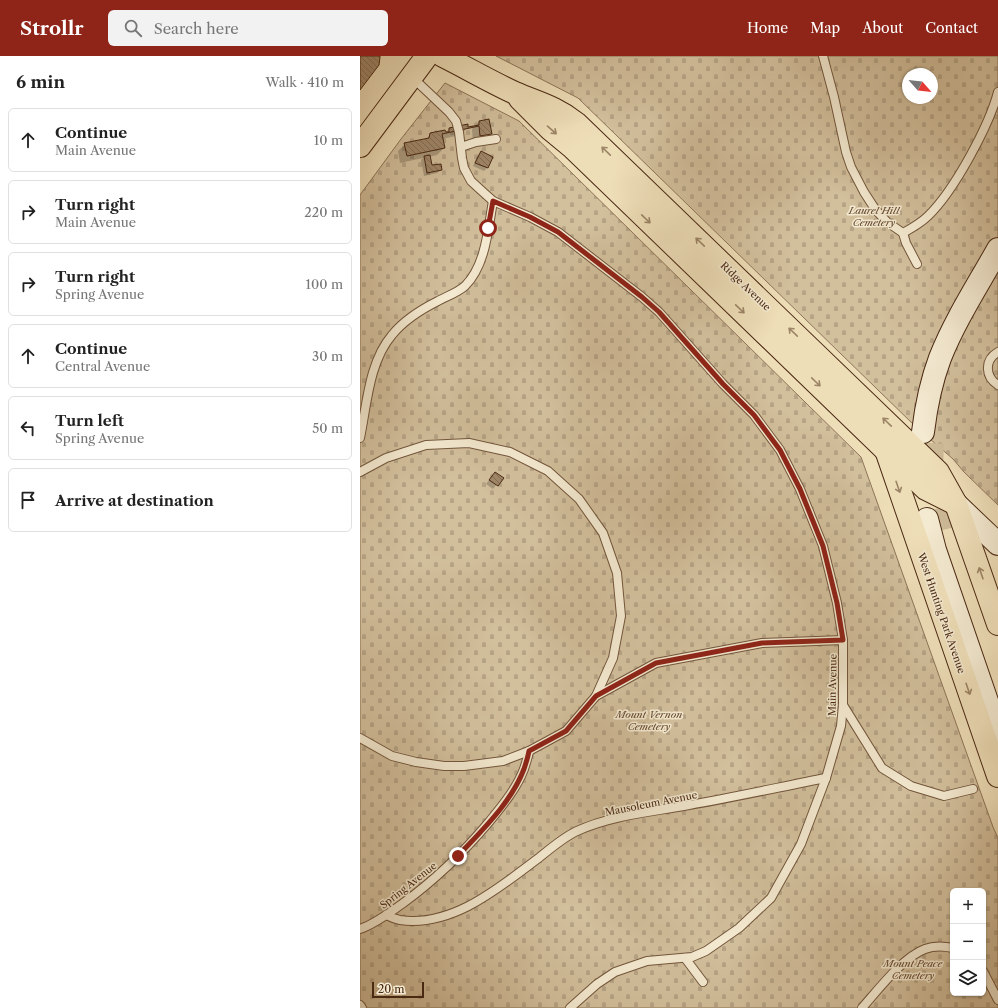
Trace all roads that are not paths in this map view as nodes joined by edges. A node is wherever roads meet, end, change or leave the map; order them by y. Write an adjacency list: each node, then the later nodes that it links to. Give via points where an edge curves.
1 (427, 56): 4 (main road)
2 (443, 56): 5 (main road, Ridge Avenue)
3 (823, 56): 11 (lane, via 851,167 875,210)
4 (412, 77): 8 (main road); 9 (lane, Main Avenue, via 449,112 456,122)
5 (514, 92): 18 (main road, Ridge Avenue, one-way to 18); 20 (main road, Ridge Avenue, one-way to 5, via 938,472 587,133 560,111)
6 (998, 92): 11 (lane, via 979,137 947,193 928,216)
7 (496, 139): 9 (lane)
8 (360, 146)
9 (461, 147): 10 (lane, Main Avenue, via 464,168 471,181)
10 (493, 201): 17 (lane, via 485,244 472,278 464,287 420,311 404,323 384,346 374,371); 23 (lane, Main Avenue, via 558,232 642,297 659,312 754,415 780,450 800,489 823,546)
11 (903, 233): 13 (lane)
12 (998, 250): 14 (main road, via 943,351 930,389 928,438 950,362)
13 (917, 264)
14 (998, 272)
15 (998, 352): 16 (lane, via 990,360 987,372 989,378)
16 (998, 385)
17 (360, 438)
18 (886, 450): 20 (main road, Ridge Avenue, via 926,489); 30 (main road, West Hunting Park Avenue, one-way to 30)
19 (360, 472): 24 (lane, via 386,458 426,445 468,443 510,452 548,470 579,498 606,540 617,574 621,616 613,658)
20 (956, 504): 21 (main road, Ridge Avenue); 22 (main road, one-way to 20)
21 (998, 544)
22 (996, 610)
23 (843, 640): 24 (lane, via 762,643 656,663); 26 (lane, Main Avenue)
24 (596, 696): 29 (lane, via 566,731)
25 (998, 698): 27 (main road, West Hunting Park Avenue, via 935,526 935,550)
26 (843, 705): 31 (lane, Main Avenue, via 841,726); 32 (lane, via 882,768 911,786 944,796)
27 (998, 733)
28 (360, 738): 29 (lane, via 392,756 444,766 503,761)
29 (529, 751): 33 (lane, Spring Avenue, via 524,770 513,791 480,833 439,875)
30 (998, 776)
31 (826, 778): 33 (lane, Mausoleum Avenue, via 626,816 594,825 576,832 483,898 464,908 444,916 422,920 400,920); 36 (lane, Main Avenue, via 801,844 771,898 739,928 706,951)
32 (973, 789)
33 (386, 915): 34 (lane, Spring Avenue)
34 (360, 929)
35 (950, 947): 43 (lane, via 925,949 907,960)
36 (685, 958): 38 (lane); 42 (lane, Main Avenue, via 647,961 615,972)
37 (986, 976): 39 (lane)
38 (703, 982)
39 (998, 1000)
40 (360, 1005): 41 (lane)
41 (362, 1008)
42 (570, 1008)
43 (862, 1008)

